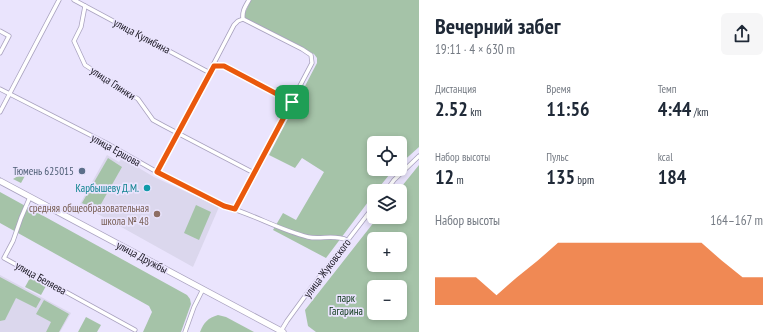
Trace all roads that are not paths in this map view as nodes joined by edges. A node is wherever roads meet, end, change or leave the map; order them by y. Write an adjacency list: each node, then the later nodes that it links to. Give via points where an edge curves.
1 (59, 0): 11 (street)
2 (74, 0): 4 (street, улица Кулибина)
3 (249, 0): 5 (street, via 242,14)
4 (85, 6): 9 (street, улица Кулибина); 14 (street, улица Глинки, via 81,27 74,41 85,65 138,99 153,120)
5 (243, 19): 8 (street, via 234,25); 12 (street, via 311,55 312,63)
6 (0, 31): 7 (street, via 9,36)
7 (0, 53)
8 (214, 66): 9 (street); 12 (street, via 224,66)
9 (210, 72): 14 (street)
10 (0, 89): 11 (street, улица Ершова)
11 (9, 94): 13 (street); 16 (street, улица Ершова)
12 (292, 102): 17 (street)
13 (0, 112)
14 (178, 134): 16 (street); 17 (street, улица Глинки)
15 (419, 156): 19 (street)
16 (157, 172): 21 (street, улица Ершова, via 224,206)
17 (254, 173): 21 (street)
18 (0, 181): 20 (main road, улица Дружбы)
19 (391, 184)
20 (30, 197): 24 (main road, улица Дружбы); 25 (street, улица Беляева, via 4,258)
21 (235, 209): 23 (street, улица Ершова, via 310,237 340,236)
22 (367, 215): 23 (street, улица Жуковского)
23 (347, 240): 27 (street, улица Жуковского, via 287,321)
24 (203, 289): 26 (street); 27 (main road, улица Дружбы)
25 (135, 330)
26 (184, 332)
27 (282, 332)

